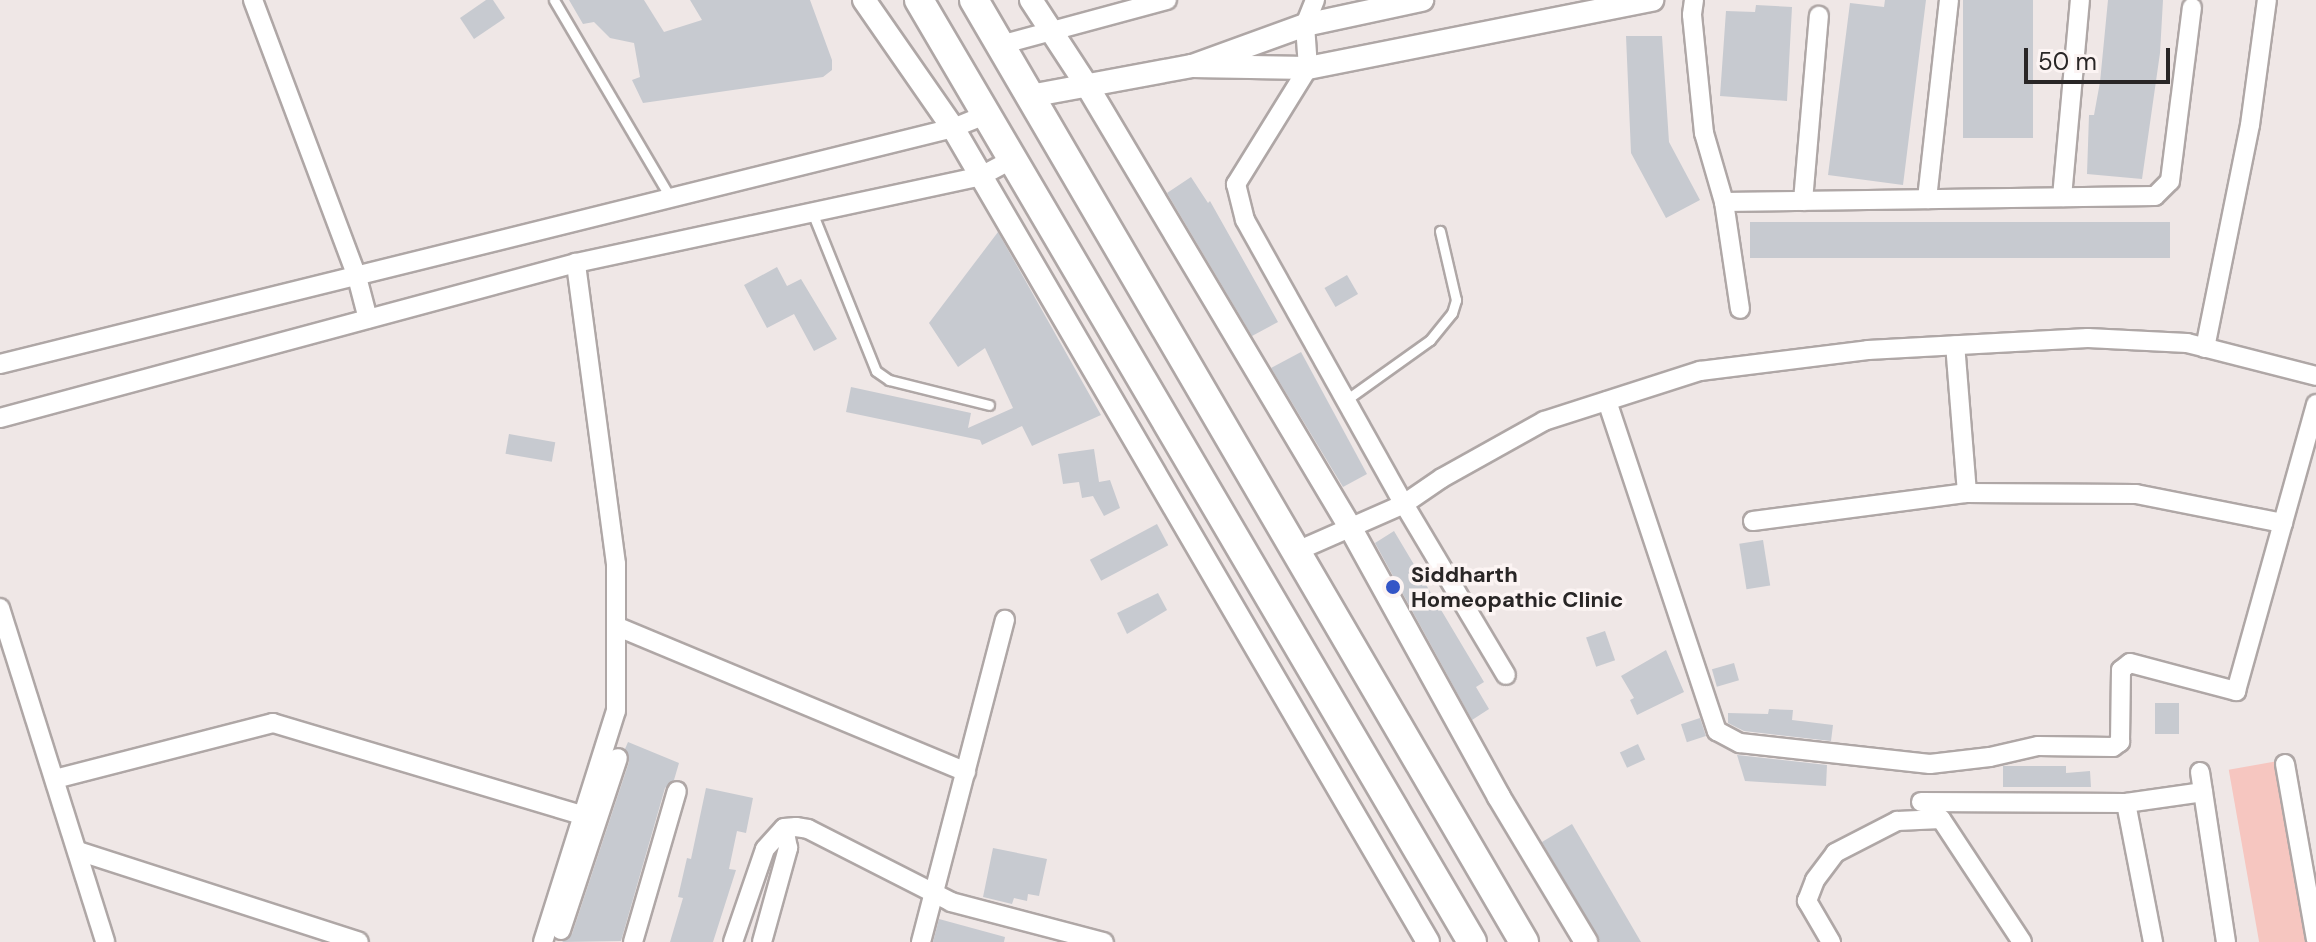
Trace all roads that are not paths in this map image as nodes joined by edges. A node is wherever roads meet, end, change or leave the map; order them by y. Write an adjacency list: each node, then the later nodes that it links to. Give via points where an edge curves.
1 (253, 0): 36 (street)
2 (554, 0): 28 (lane)
3 (864, 0): 25 (street)
4 (919, 0): 24 (main road)
5 (974, 0): 19 (main road)
6 (1031, 0): 18 (street)
7 (1167, 0): 18 (street)
8 (1315, 0): 17 (street)
9 (1422, 0): 17 (street)
10 (1652, 0): 21 (street)
11 (1694, 0): 32 (street, via 1704,133)
12 (1949, 0): 30 (street)
13 (2080, 0): 29 (street)
14 (2267, 0): 40 (street, via 2250,125)
15 (2192, 7): 29 (street, via 2170,181 2155,196)
16 (1819, 16): 31 (street)
17 (1305, 25): 20 (street); 21 (street)
18 (1050, 29): 19 (street); 22 (street)
19 (1000, 45): 23 (main road)
20 (1192, 66): 21 (street); 22 (street)
21 (1308, 68): 43 (street, via 1236,184 1245,220)
22 (1086, 84): 23 (street); 52 (street)
23 (1030, 96): 53 (main road)
24 (986, 115): 25 (street); 26 (main road)
25 (953, 128): 27 (street); 28 (street)
26 (1013, 159): 27 (street); 54 (main road)
27 (981, 176): 33 (street); 55 (street)
28 (670, 197): 36 (street)
29 (2062, 197): 30 (street)
30 (1927, 199): 31 (street)
31 (1803, 201): 32 (street)
32 (1724, 202): 37 (street)
33 (812, 212): 35 (street); 46 (lane, via 876,371 889,380)
34 (1440, 231): 43 (lane, via 1456,300 1452,313 1430,340)
35 (576, 263): 38 (street); 58 (street, via 616,564)
36 (357, 277): 38 (street); 41 (street)
37 (1740, 309)
38 (368, 319): 47 (street)
39 (1955, 345): 40 (street, via 2088,338); 44 (street, via 1700,371); 48 (street)
40 (2205, 348): 42 (street)
41 (0, 364)
42 (2316, 376)
43 (1346, 400): 49 (street)
44 (1607, 401): 49 (street, via 1544,421); 51 (street, via 1717,731 1740,743 1930,764 2038,746 2113,747 2120,742 2121,670 2130,663 2236,691)
45 (2316, 404): 51 (street)
46 (989, 405)
47 (0, 418)
48 (1967, 493): 50 (street); 51 (street, via 2136,494)
49 (1404, 504): 52 (street); 59 (street)
50 (1753, 521)
51 (2283, 523)
52 (1350, 527): 53 (street); 87 (street)
53 (1297, 551): 86 (main road)
54 (1251, 571): 55 (street); 85 (main road)
55 (1222, 587): 84 (street)
56 (0, 608): 64 (street)
57 (1005, 620): 62 (street)
58 (618, 627): 62 (street); 69 (street, via 616,711)
59 (1506, 675)
60 (618, 758): 78 (street)
61 (2285, 764): 74 (street)
62 (966, 772): 72 (street)
63 (2200, 772): 66 (street)
64 (55, 779): 69 (street, via 273,723); 71 (street)
65 (677, 791): 79 (street)
66 (2203, 792): 68 (street); 91 (street)
67 (1921, 802): 68 (street)
68 (2126, 803): 90 (street)
69 (585, 816): 77 (street)
70 (784, 828): 72 (street, via 808,829); 80 (street, via 765,849); 81 (street, via 788,848)
71 (78, 851): 75 (street); 76 (street)
72 (936, 893): 73 (street); 82 (street)
73 (1076, 938): 83 (street)
74 (2316, 939)
75 (105, 942)
76 (359, 942)
77 (543, 942)
78 (556, 942)
79 (633, 942)
80 (733, 942)
81 (762, 942)
82 (921, 942)
83 (1104, 942)
84 (1428, 942)
85 (1472, 942)
86 (1524, 942)
87 (1586, 942)
88 (1831, 942): 89 (street, via 1807,901 1835,853 1897,821 1941,819)
89 (2022, 942)
90 (2153, 942)
91 (2226, 942)

